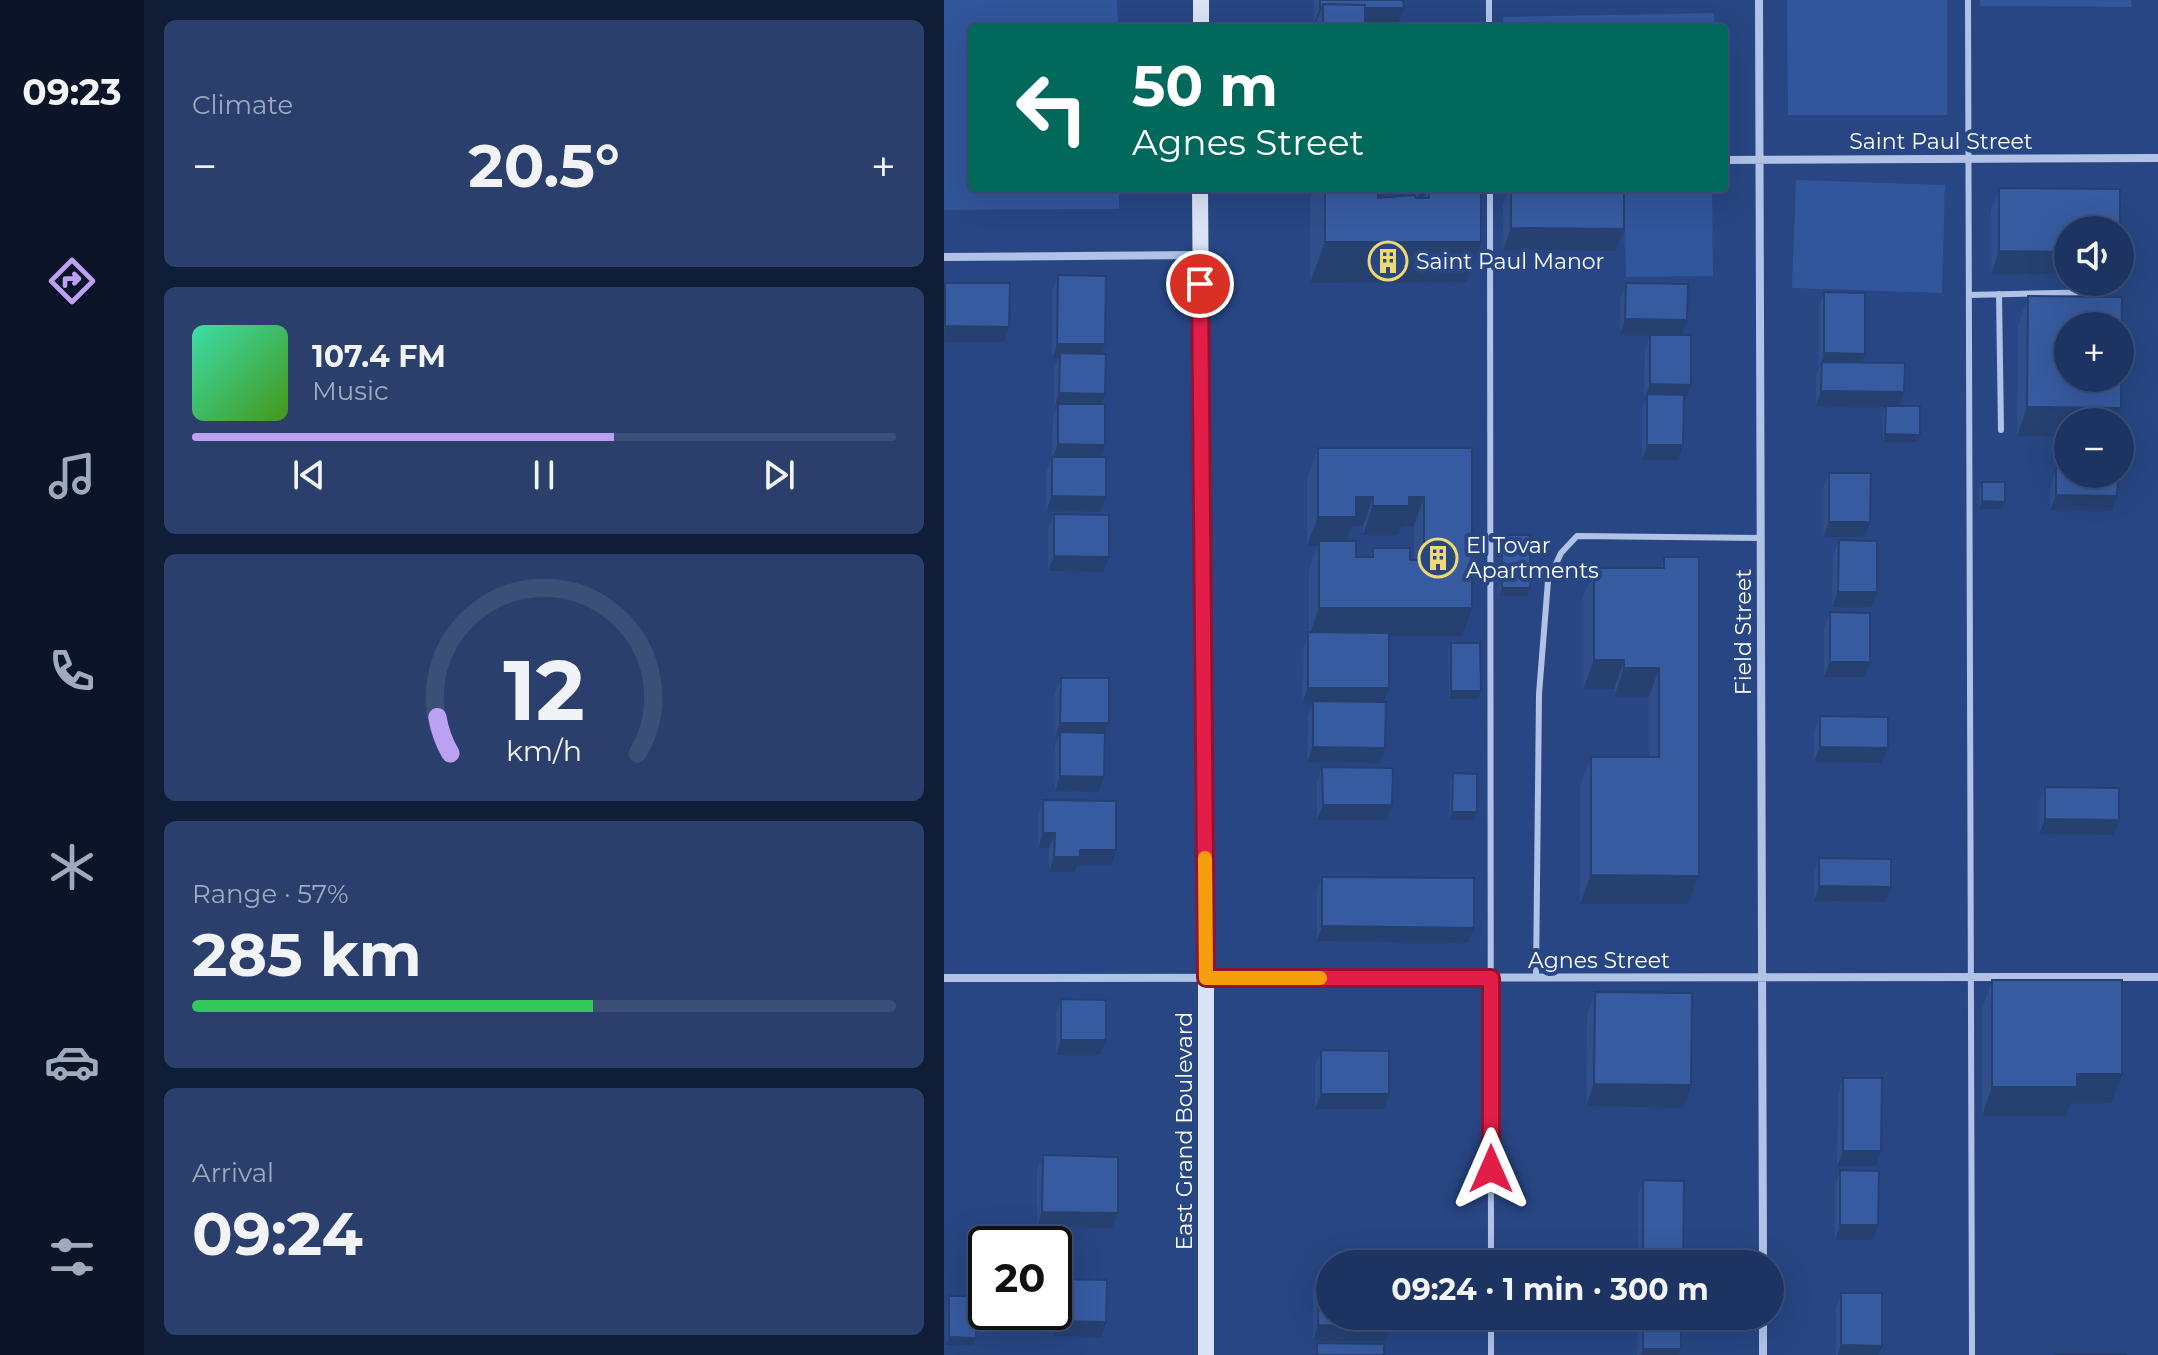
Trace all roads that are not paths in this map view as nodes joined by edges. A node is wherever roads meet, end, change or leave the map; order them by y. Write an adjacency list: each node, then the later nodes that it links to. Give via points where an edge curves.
1 (1201, 0): 5 (main road)
2 (1489, 0): 6 (lane)
3 (1759, 0): 8 (street, Field Street)
4 (1968, 0): 9 (lane)
5 (1201, 24)
6 (1489, 24)
7 (2158, 158): 9 (street, Saint Paul Street)
8 (1759, 159): 9 (street, Saint Paul Street); 10 (street, Saint Paul Street); 19 (street, Field Street)
9 (1969, 159): 17 (lane)
10 (1728, 160)
11 (1200, 192): 13 (main road, East Grand Boulevard)
12 (1490, 192): 23 (lane)
13 (1200, 255): 14 (street); 22 (main road, East Grand Boulevard)
14 (944, 257)
15 (2054, 293): 16 (lane)
16 (1999, 294): 17 (lane); 18 (lane)
17 (1969, 295): 26 (lane)
18 (2001, 430)
19 (1761, 538): 24 (lane, via 1577,536 1561,553 1548,581 1539,694); 25 (street, Field Street)
20 (2158, 977): 26 (street, Agnes Street)
21 (944, 978): 22 (street, Agnes Street)
22 (1206, 978): 23 (street, Agnes Street); 31 (main road, East Grand Boulevard)
23 (1491, 978): 24 (street, Agnes Street); 27 (lane)
24 (1536, 978): 25 (street, Agnes Street)
25 (1762, 978): 26 (street, Agnes Street); 28 (street, Field Street)
26 (1971, 978): 34 (lane)
27 (1491, 1250)
28 (1763, 1250)
29 (1491, 1330): 32 (lane)
30 (1763, 1330): 33 (street)
31 (1206, 1355)
32 (1491, 1355)
33 (1763, 1355)
34 (1972, 1355)

